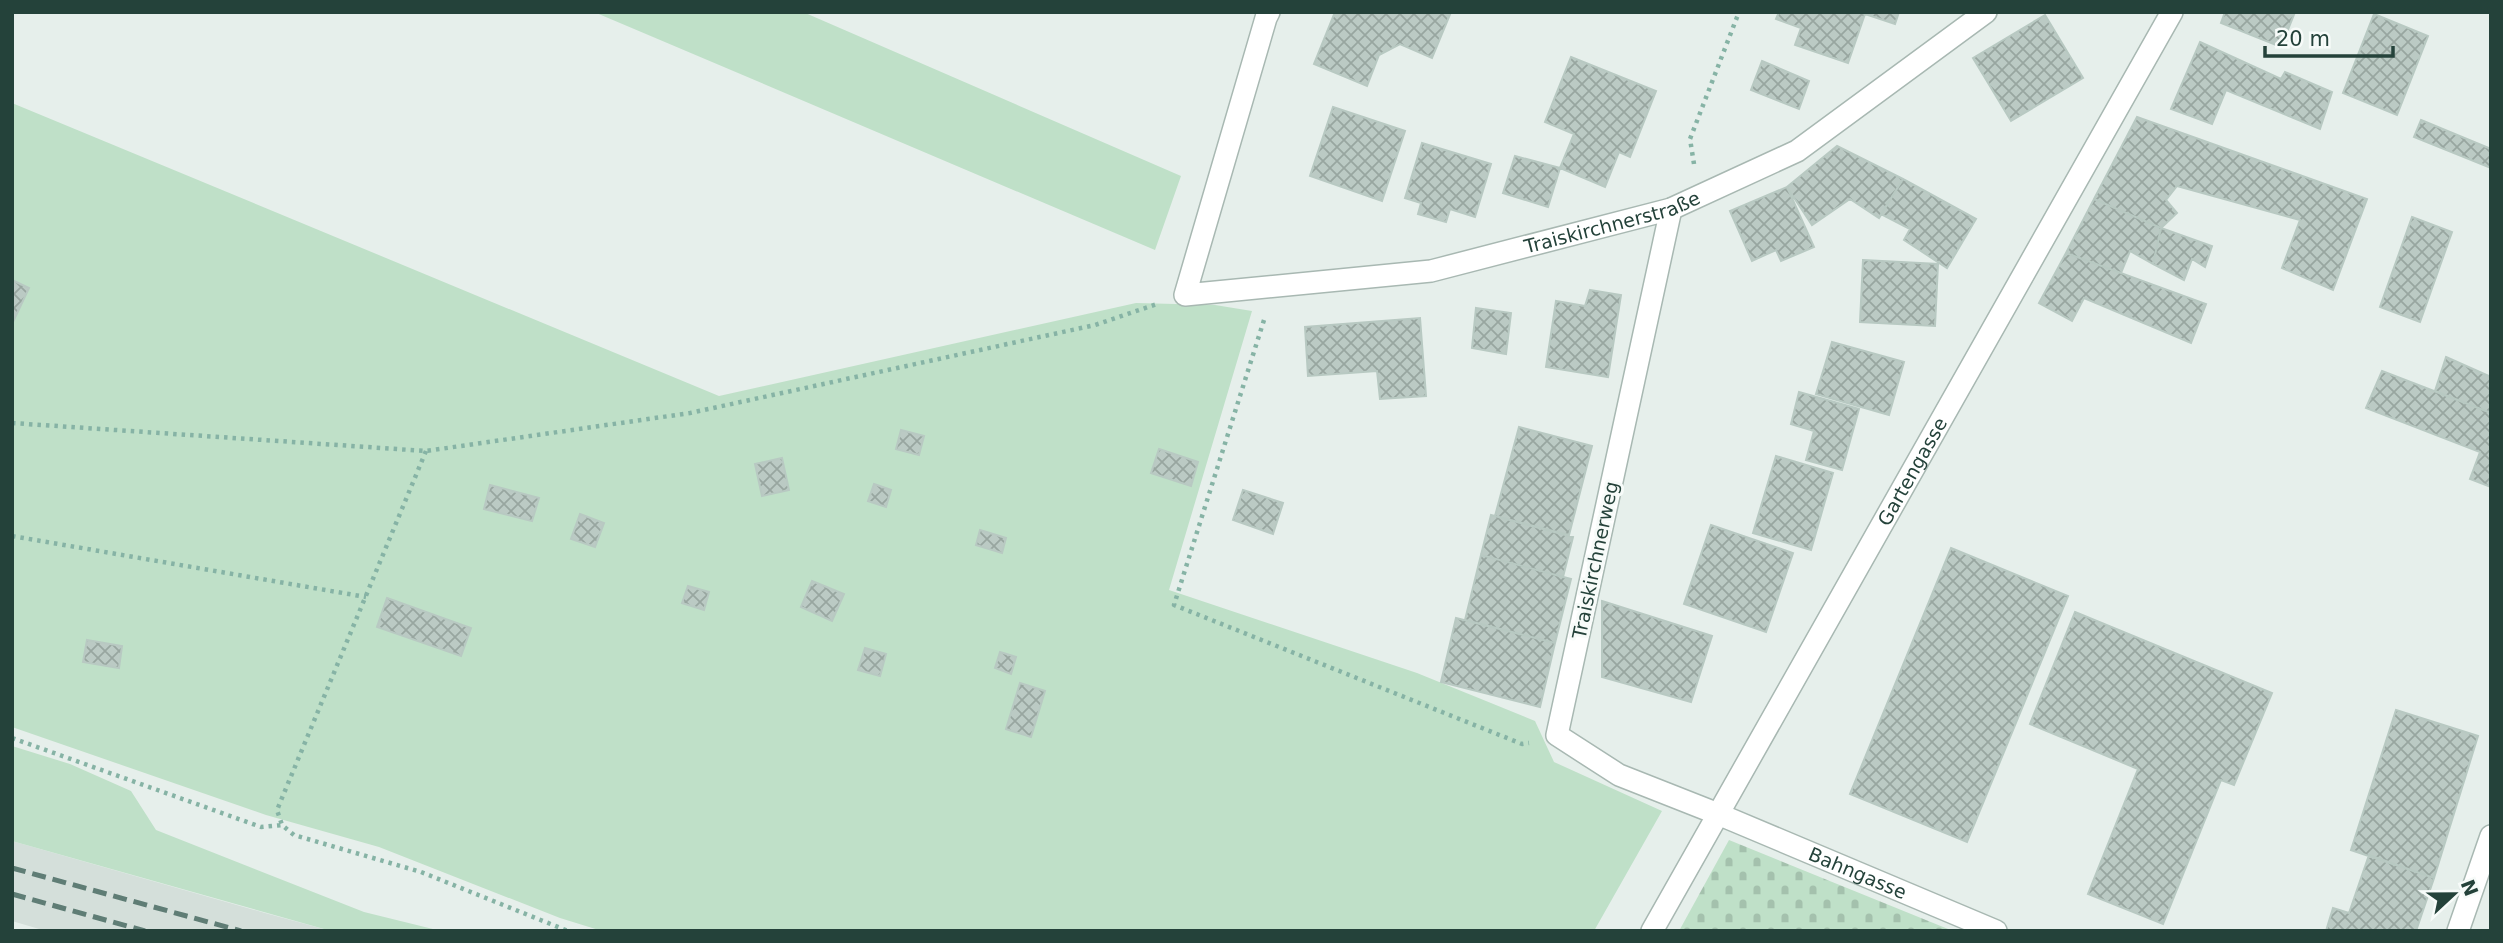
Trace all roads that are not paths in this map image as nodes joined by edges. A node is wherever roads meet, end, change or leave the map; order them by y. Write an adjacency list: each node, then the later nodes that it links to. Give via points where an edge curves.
1 (1269, 12): 4 (street, Traiskirchnerstraße, via 1185,295 1431,271)
2 (1986, 12): 4 (street, Traiskirchnerstraße, via 1797,151)
3 (2172, 12): 5 (street, Gartengasse)
4 (1671, 209): 5 (street, Traiskirchnerweg, via 1557,735 1619,775)
5 (1718, 814): 7 (street, Gartengasse); 8 (street, Bahngasse)
6 (2491, 836): 9 (street)
7 (1652, 931)
8 (1996, 931)
9 (2458, 931)

